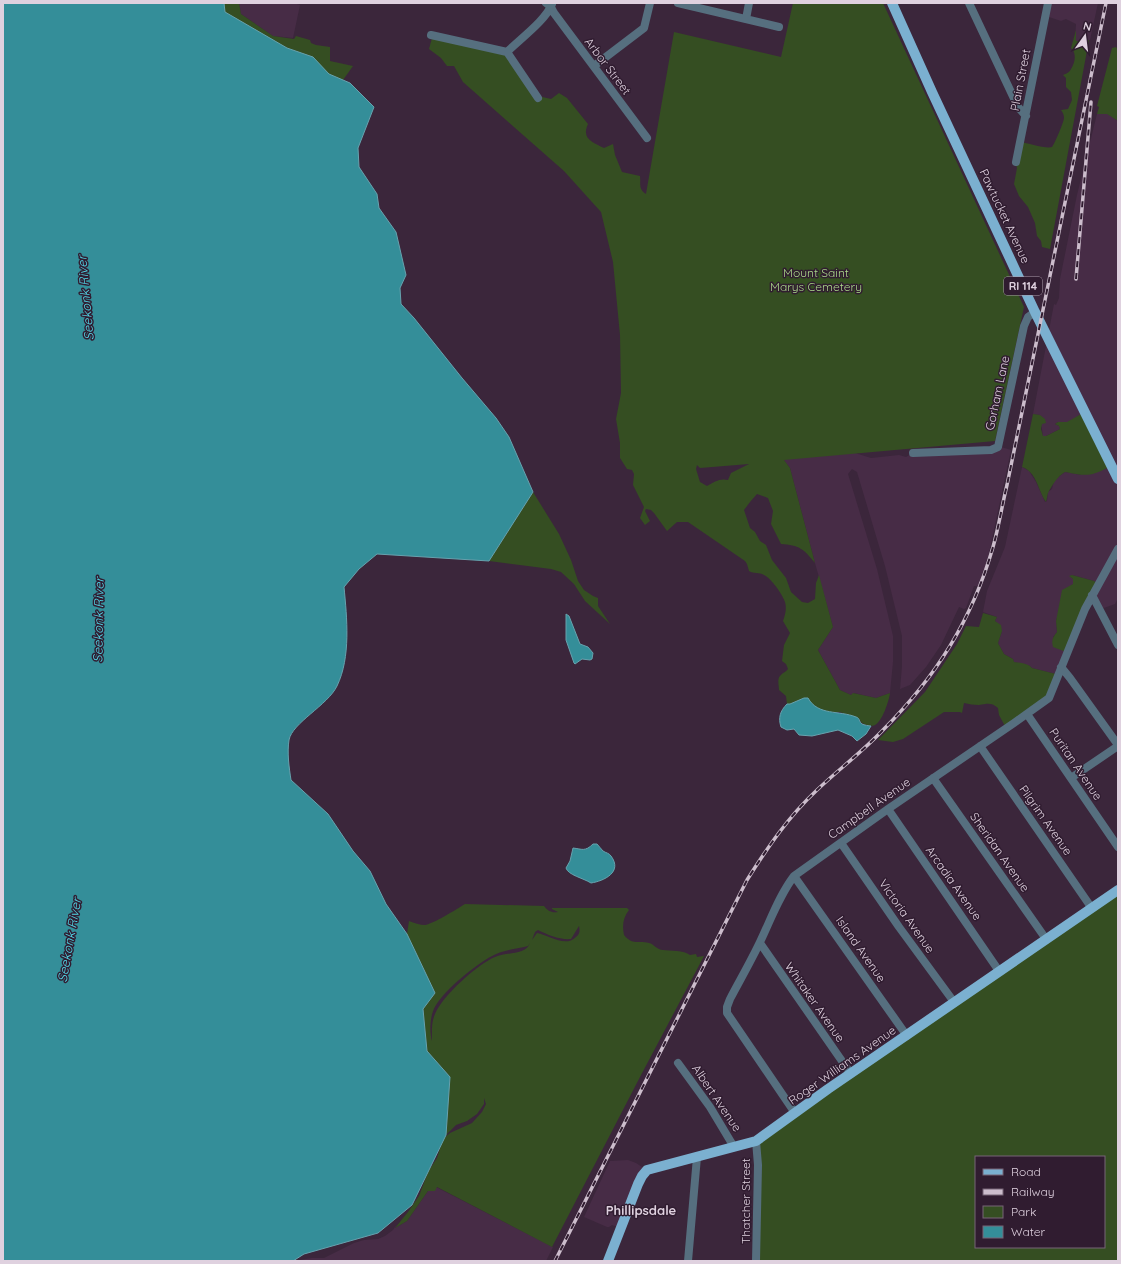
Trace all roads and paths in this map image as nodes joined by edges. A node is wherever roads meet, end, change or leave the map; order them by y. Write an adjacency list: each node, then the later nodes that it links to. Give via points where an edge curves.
1 (650, 3): 13 (street, via 644,28)
2 (678, 3): 8 (street)
3 (749, 3): 9 (street)
4 (892, 3): 18 (main road, Pawtucket Avenue / RI 114)
5 (969, 3): 15 (street, via 1018,107)
6 (1048, 3): 15 (street, Plain Street)
7 (550, 4): 12 (street, via 542,19); 13 (street, Arbor Street)
8 (691, 4): 9 (street)
9 (746, 19): 10 (street)
10 (779, 27)
11 (431, 35): 12 (street)
12 (506, 52): 14 (street)
13 (594, 66): 16 (street, Arbor Street)
14 (538, 98)
15 (1026, 116): 17 (street, Plain Street)
16 (647, 138)
17 (1016, 162)
18 (1035, 312): 19 (street, Gorham Lane, via 1028,317 1024,326 998,447 991,450); 20 (main road, Pawtucket Avenue / RI 114)
19 (913, 453)
20 (1118, 479)
21 (1118, 549): 22 (street, Campbell Avenue)
22 (1092, 595): 23 (street); 24 (street, Campbell Avenue)
23 (1118, 645)
24 (1061, 667): 25 (street, Campbell Avenue, via 1049,698); 26 (street)
25 (1027, 714): 27 (street, Campbell Avenue); 29 (street, Puritan Avenue)
26 (1118, 745): 29 (street)
27 (980, 746): 28 (street, Campbell Avenue); 35 (street, Pilgrim Avenue)
28 (933, 778): 30 (street, Campbell Avenue); 36 (street, Sheridan Avenue)
29 (1071, 778): 32 (street, Puritan Avenue)
30 (888, 809): 31 (street, Campbell Avenue); 38 (street, Arcadia Avenue)
31 (841, 843): 33 (street, Campbell Avenue); 39 (street, Victoria Avenue)
32 (1118, 847)
33 (794, 876): 37 (street, Campbell Avenue, via 775,909); 40 (street, Island Avenue)
34 (1118, 890): 35 (main road, Roger Williams Avenue)
35 (1091, 907): 36 (main road, Roger Williams Avenue)
36 (1046, 939): 38 (main road, Roger Williams Avenue)
37 (760, 943): 42 (street, Whitaker Avenue); 43 (street, Campbell Avenue, via 730,999 727,1013)
38 (999, 971): 39 (main road, Roger Williams Avenue)
39 (954, 1002): 40 (main road, Roger Williams Avenue)
40 (907, 1036): 42 (main road, Roger Williams Avenue)
41 (678, 1063): 45 (street, Albert Avenue, via 710,1107)
42 (851, 1074): 43 (main road, Roger Williams Avenue)
43 (795, 1113): 44 (main road, Roger Williams Avenue)
44 (756, 1141): 45 (main road, Roger Williams Avenue); 49 (street, Thatcher Street)
45 (734, 1147): 46 (main road, Roger Williams Avenue)
46 (697, 1157): 47 (main road, Roger Williams Avenue, via 651,1168 644,1173); 48 (street)
47 (608, 1261)
48 (688, 1261)
49 (756, 1261)

